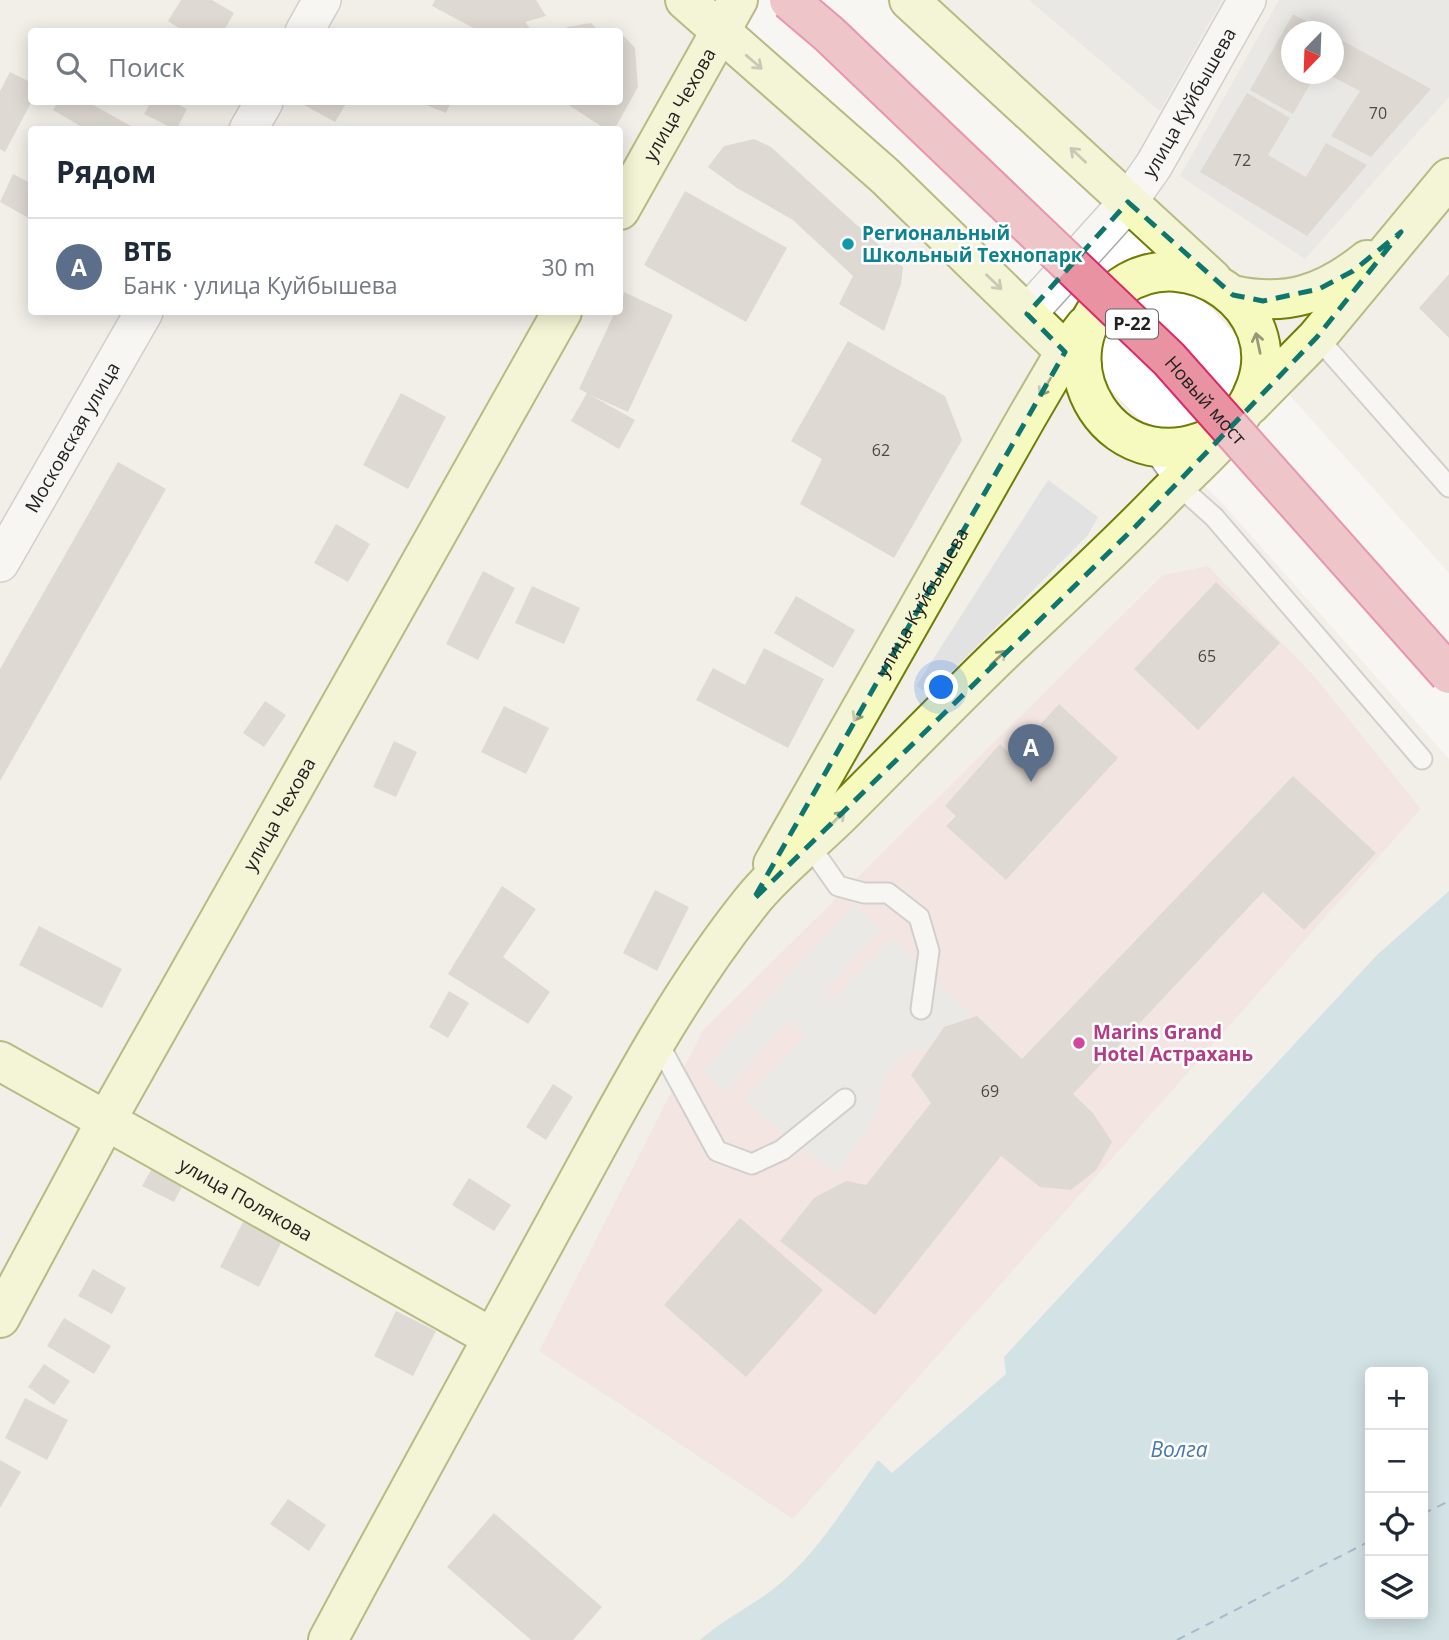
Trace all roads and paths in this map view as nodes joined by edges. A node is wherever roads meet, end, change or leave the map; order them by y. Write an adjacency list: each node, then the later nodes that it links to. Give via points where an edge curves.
1 (322, 0): 7 (street)
2 (685, 0): 6 (street)
3 (789, 0): 25 (highway, Новый мост / Р-22, bridge, via 1169,359)
4 (909, 0): 11 (street, one-way to 4)
5 (1247, 0): 11 (street, улица Куйбышева, via 1154,165)
6 (729, 16): 12 (street, улица Чехова); 15 (street, one-way to 15)
7 (306, 28)
8 (262, 105): 9 (street)
9 (250, 126)
10 (1449, 178): 13 (street)
11 (1128, 202): 14 (street); 15 (street, улица Куйбышева)
12 (623, 205)
13 (1401, 232): 14 (street, via 1353,271 1295,299 1263,302); 18 (street)
14 (1223, 288): 19 (street, улица Куйбышева, via 1191,272 1167,270 1125,283 1097,310); 20 (street, one-way to 14, via 1260,378 1261,348 1252,319)
15 (1027, 314): 19 (street)
16 (142, 315): 24 (street, Московская улица)
17 (560, 315): 33 (street, улица Чехова)
18 (1317, 337): 20 (street); 22 (lane)
19 (1074, 360): 21 (street, via 1104,419 1126,438); 28 (street, улица Куйбышева, one-way to 28)
20 (1240, 416): 21 (street, via 1208,443); 23 (street)
21 (1152, 448): 23 (lane)
22 (1446, 478)
23 (1177, 484): 26 (lane, via 1214,517); 27 (street, one-way to 23)
24 (0, 563)
25 (1449, 674)
26 (1423, 759)
27 (810, 846): 28 (street); 29 (lane, via 838,886 888,893 919,917 929,951)
28 (752, 900): 30 (street)
29 (921, 1009)
30 (656, 1039): 32 (lane, via 717,1151 752,1164 782,1150); 35 (street)
31 (0, 1061): 33 (street, улица Полякова)
32 (845, 1099)
33 (107, 1119): 34 (street, улица Чехова); 35 (street, улица Полякова)
34 (0, 1318)
35 (491, 1337): 36 (street)
36 (328, 1640)

